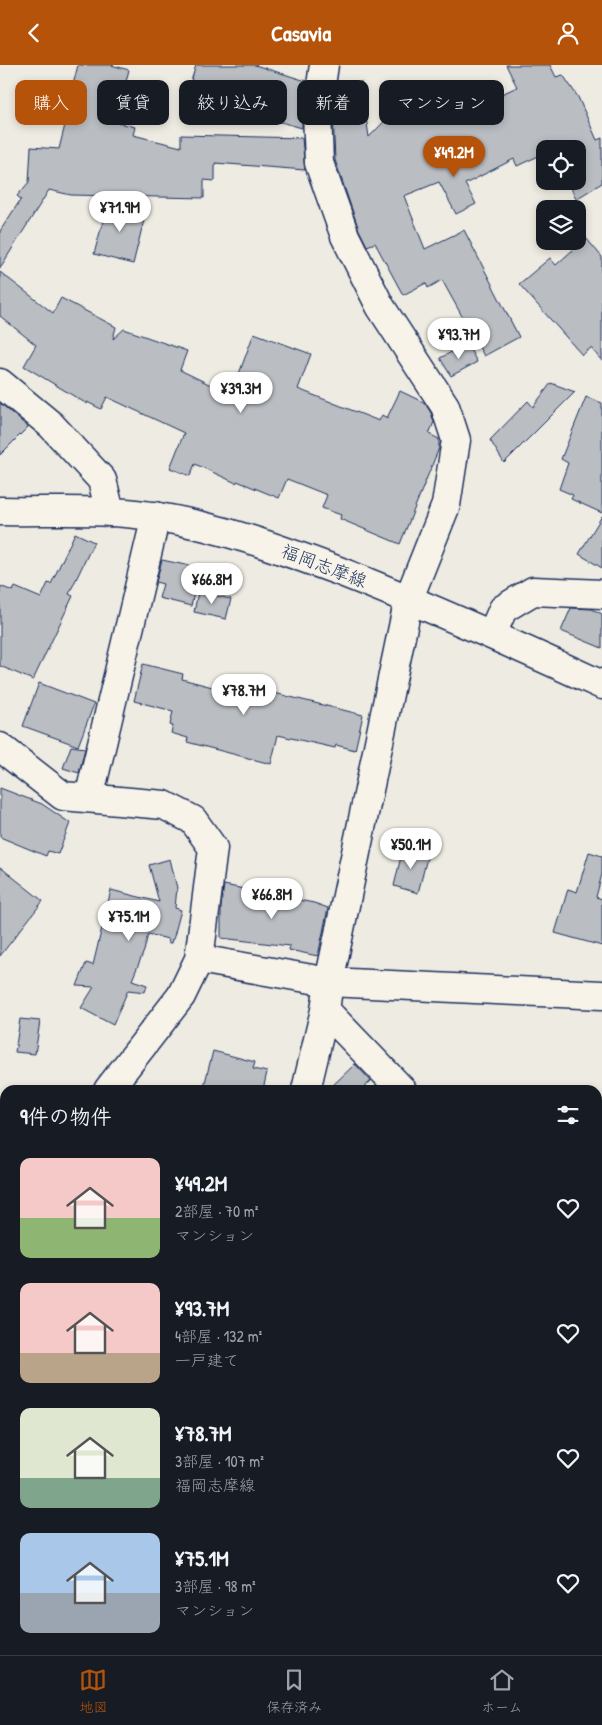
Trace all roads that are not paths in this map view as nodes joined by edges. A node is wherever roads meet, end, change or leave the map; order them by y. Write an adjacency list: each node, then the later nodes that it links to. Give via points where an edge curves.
1 (324, 65): 7 (street, via 317,112 319,163 346,236 375,297 445,406 456,440 446,505)
2 (0, 383): 4 (street, via 51,425 102,479)
3 (0, 511): 4 (street, 福岡志摩線)
4 (110, 512): 5 (street, 福岡志摩線)
5 (156, 517): 7 (street, 福岡志摩線, via 200,525 279,548); 11 (street)
6 (602, 594): 8 (street, via 533,591 503,609)
7 (409, 599): 8 (street, 福岡志摩線); 13 (street)
8 (492, 634): 9 (street, 福岡志摩線)
9 (602, 685)
10 (0, 747): 11 (street, via 63,796)
11 (89, 798): 12 (street, via 164,805 193,821 213,848)
12 (199, 959): 13 (street); 16 (street, via 181,996)
13 (329, 982): 14 (street); 15 (street)
14 (602, 995)
15 (325, 1010): 17 (street); 18 (street)
16 (112, 1085)
17 (307, 1085)
18 (397, 1085)

